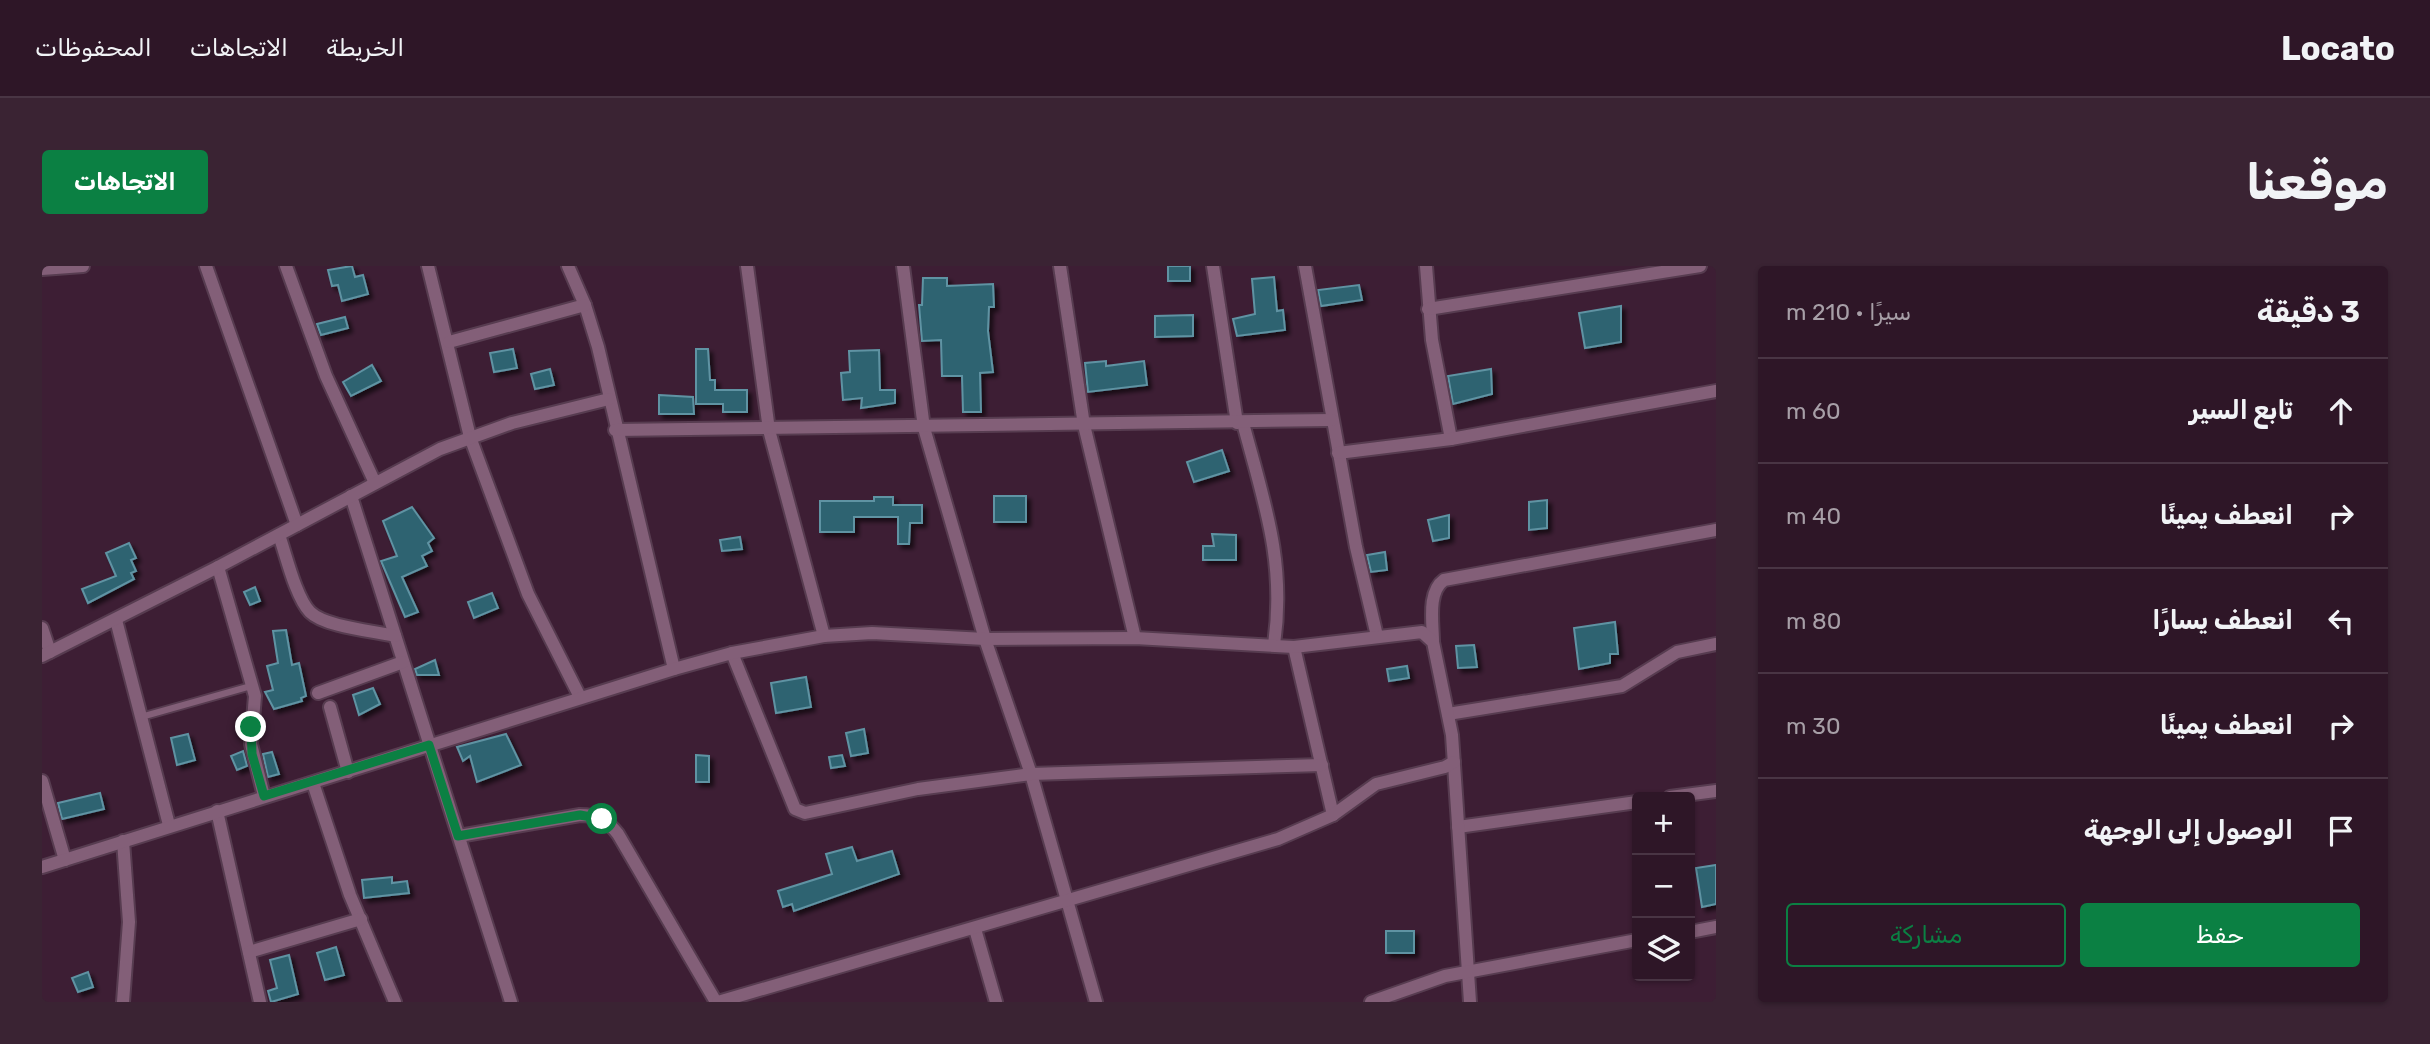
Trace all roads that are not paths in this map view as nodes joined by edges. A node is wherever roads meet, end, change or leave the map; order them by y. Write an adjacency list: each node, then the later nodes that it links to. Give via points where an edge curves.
1 (83, 266): 13 (street)
2 (206, 266): 30 (street)
3 (286, 266): 28 (street, via 326,376)
4 (428, 266): 16 (street)
5 (568, 266): 14 (street)
6 (747, 266): 24 (street)
7 (903, 266): 22 (street)
8 (1060, 266): 21 (street)
9 (1213, 266): 20 (street)
10 (1305, 266): 19 (street)
11 (1426, 266): 15 (street)
12 (1700, 266): 15 (street)
13 (44, 268)
14 (585, 305): 16 (street); 18 (street)
15 (1428, 309): 26 (street)
16 (449, 342): 25 (street)
17 (1716, 391): 26 (street)
18 (609, 399): 23 (street); 25 (street)
19 (1332, 420): 20 (street); 27 (street)
20 (1240, 423): 21 (street); 43 (street, via 1275,547 1278,603)
21 (1084, 425): 22 (street); 39 (street)
22 (924, 428): 24 (street); 40 (street)
23 (615, 430): 24 (street); 48 (street)
24 (769, 430): 37 (street)
25 (470, 437): 28 (street); 51 (street, via 528,594)
26 (1451, 439): 27 (street)
27 (1338, 453): 38 (street)
28 (375, 483): 29 (street)
29 (351, 496): 30 (street); 36 (street)
30 (297, 525): 32 (street)
31 (1716, 530): 41 (street, via 1444,580 1434,596)
32 (279, 536): 33 (street); 36 (street, via 302,600 313,615)
33 (218, 567): 34 (street); 49 (street)
34 (116, 620): 46 (street); 54 (street)
35 (42, 628): 46 (street)
36 (395, 636): 47 (street)
37 (824, 636): 40 (street, via 912,633); 45 (street)
38 (1377, 636): 41 (street, via 1422,632); 44 (street)
39 (1135, 638): 40 (street); 43 (street)
40 (985, 639): 59 (street)
41 (1433, 642): 53 (street)
42 (1716, 644): 53 (street, via 1677,652 1622,686)
43 (1273, 645): 44 (street)
44 (1294, 647): 57 (street)
45 (732, 653): 48 (street); 59 (street, via 799,811)
46 (46, 654)
47 (403, 662): 50 (street); 55 (street)
48 (674, 669): 51 (street)
49 (251, 686): 54 (lane); 64 (street, via 256,704 251,744)
50 (318, 693)
51 (580, 697): 55 (street)
52 (330, 707): 58 (street)
53 (1448, 714): 56 (street)
54 (141, 717): 68 (street)
55 (429, 745): 58 (street); 70 (street)
56 (1454, 762): 67 (street, via 1376,784); 69 (street)
57 (1322, 765): 59 (street); 67 (street)
58 (348, 772): 61 (street)
59 (1031, 774): 74 (street)
60 (42, 781): 72 (street)
61 (313, 783): 64 (street); 75 (street)
62 (1716, 791): 63 (street)
63 (1695, 794)
64 (264, 796): 66 (street)
65 (1632, 803): 69 (street)
66 (217, 811): 68 (street); 80 (street)
67 (1333, 815): 74 (street, via 1278,839)
68 (169, 825): 71 (street)
69 (1458, 827): 81 (street)
70 (458, 836): 85 (street); 86 (street, via 580,815 608,823)
71 (123, 841): 72 (street); 82 (street, via 129,922)
72 (65, 860): 73 (street)
73 (42, 867)
74 (1067, 900): 77 (street); 88 (street)
75 (361, 919): 80 (street); 84 (street)
76 (1716, 927): 78 (street)
77 (975, 929): 86 (street); 87 (street)
78 (1695, 931)
79 (1632, 941): 81 (street)
80 (249, 952): 83 (street)
81 (1466, 971): 89 (street); 90 (street)
82 (123, 1002)
83 (260, 1002)
84 (395, 1002)
85 (511, 1002)
86 (717, 1002)
87 (996, 1002)
88 (1096, 1002)
89 (1371, 1002)
90 (1470, 1002)

